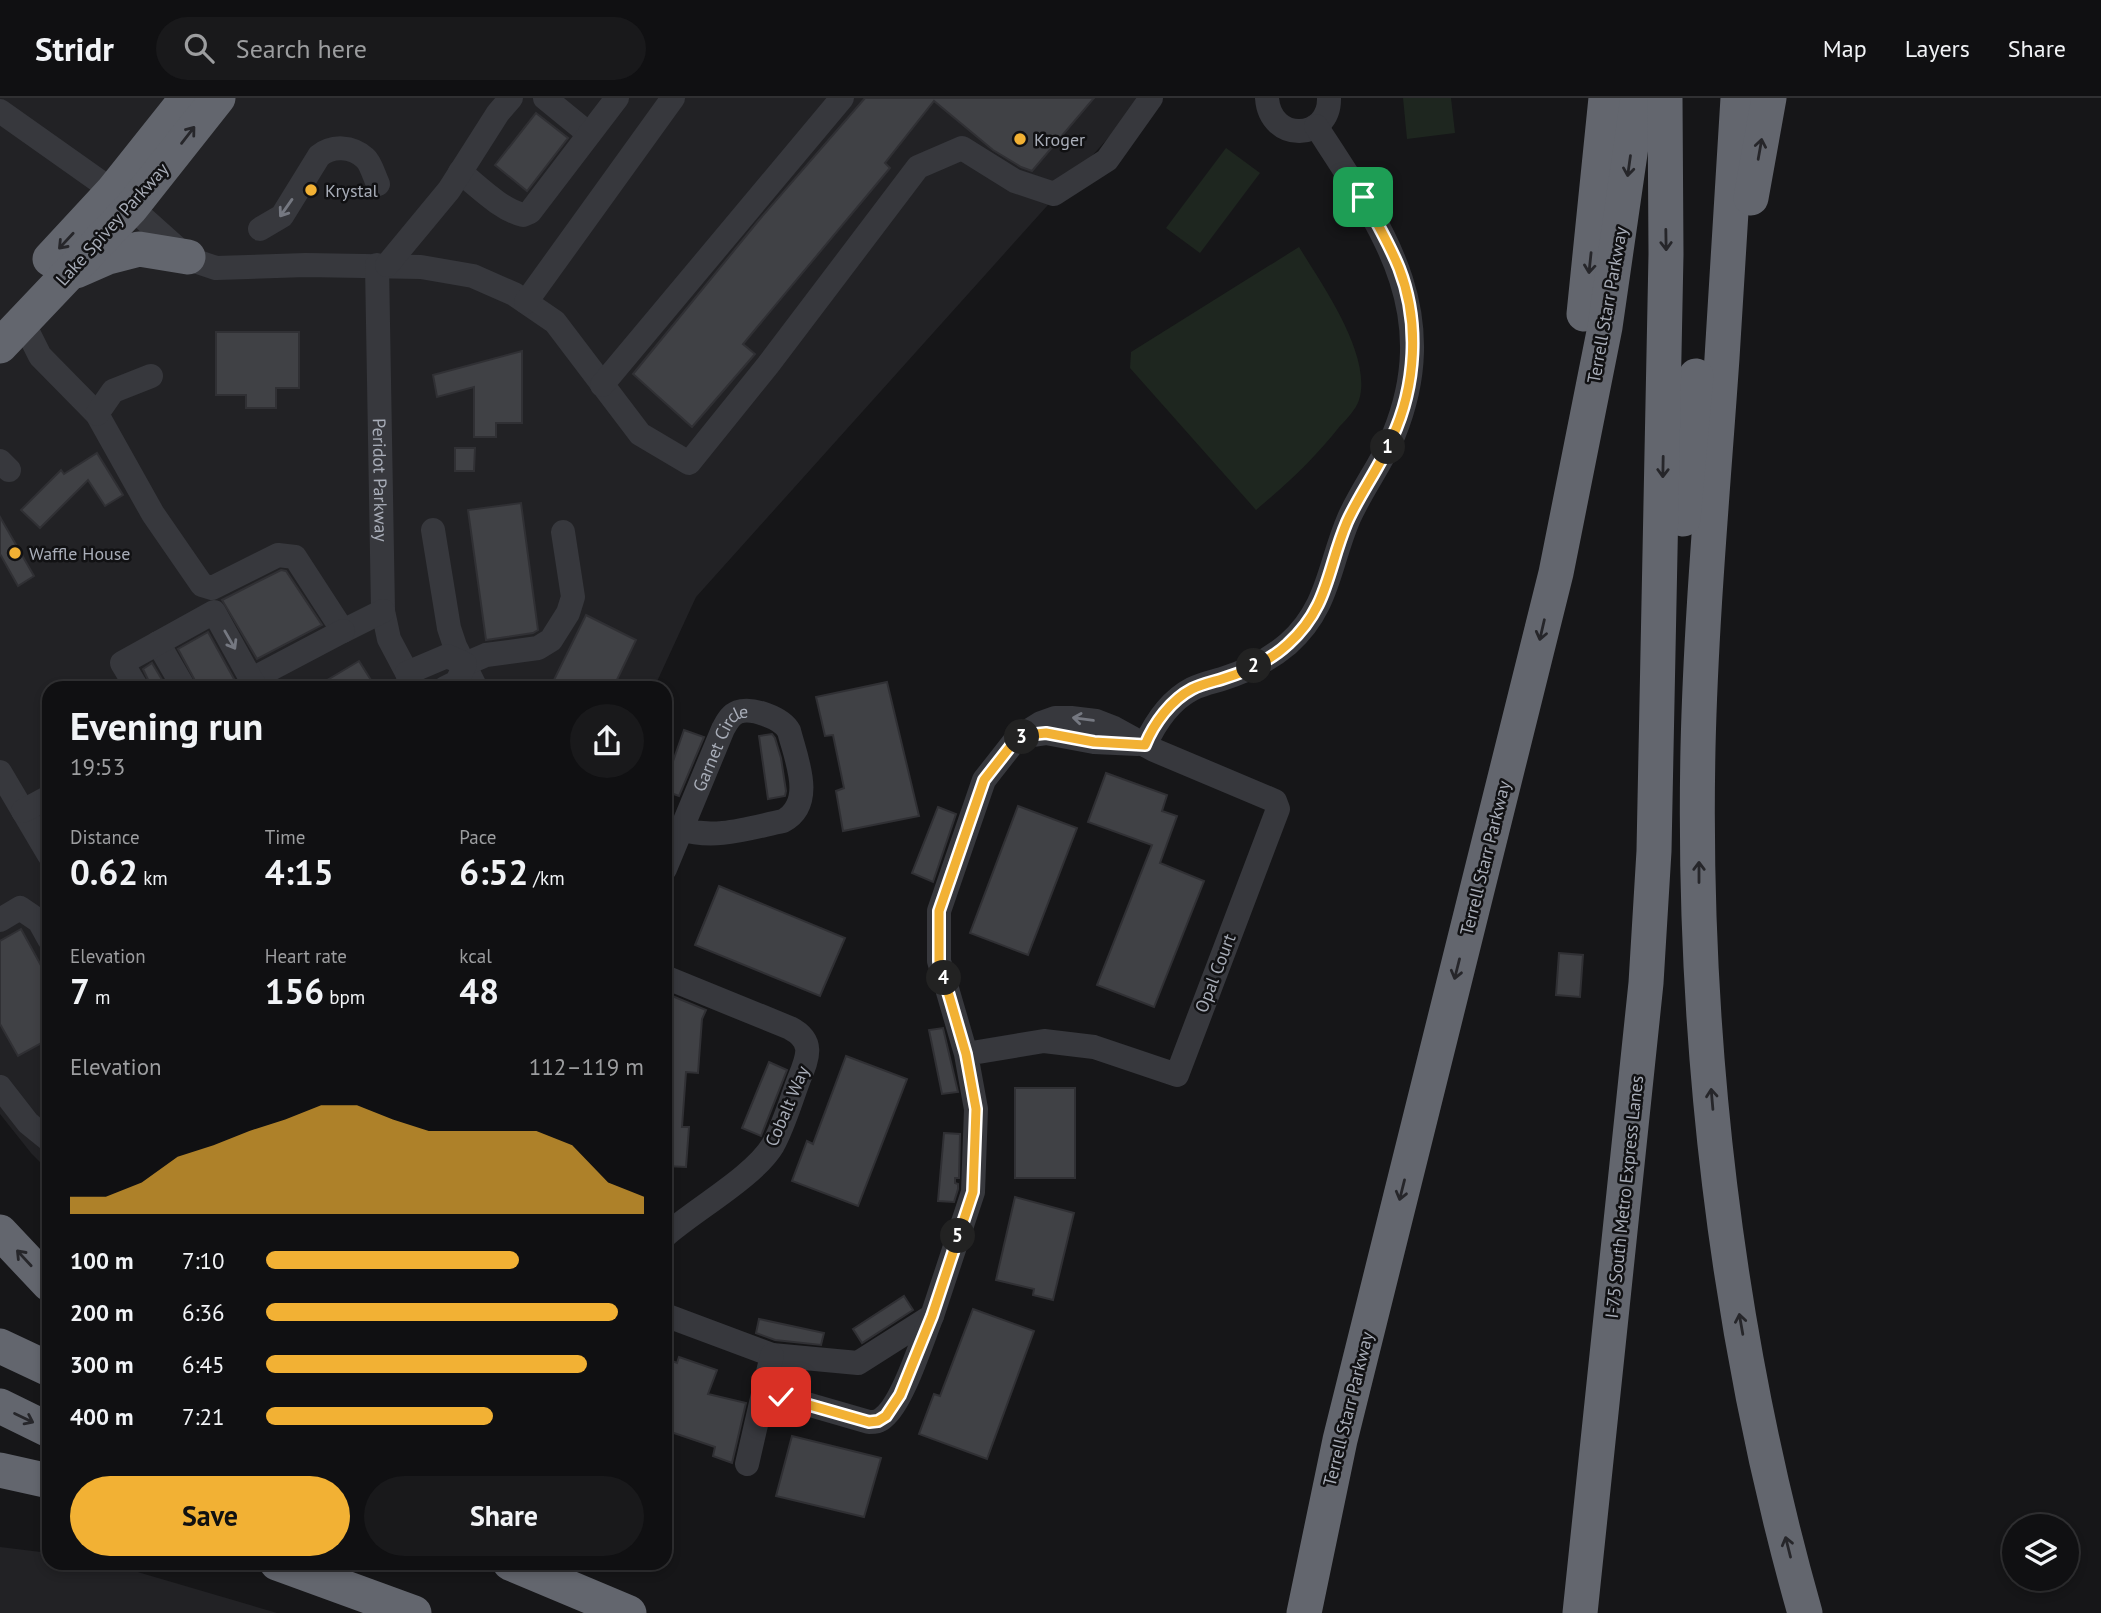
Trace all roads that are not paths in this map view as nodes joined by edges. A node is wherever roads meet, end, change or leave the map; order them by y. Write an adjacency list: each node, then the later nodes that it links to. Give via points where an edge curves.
1 (187, 98): 21 (highway, Lake Spivey Parkway)
2 (218, 98): 21 (highway, Lake Spivey Parkway, one-way to 2)
3 (511, 98): 19 (street)
4 (545, 98): 18 (street)
5 (617, 98): 18 (street)
6 (673, 98): 26 (street)
7 (842, 98): 30 (street)
8 (1152, 98): 30 (street, via 1107,160 1054,194 1014,181 962,148 918,167 688,463 640,434)
9 (1267, 98): 17 (street, via 1272,117 1287,130 1307,131)
10 (1329, 98): 17 (street, via 1328,112)
11 (1606, 98): 34 (highway, one-way to 34)
12 (1638, 98): 34 (highway, Terrell Starr Parkway, one-way to 34, via 1605,327)
13 (1665, 98): 49 (highway, one-way to 49, via 1667,254)
14 (1769, 98): 28 (highway, one-way to 14)
15 (0, 111): 21 (street)
16 (1737, 113): 28 (highway); 49 (highway, via 1704,299)
17 (1316, 126): 47 (street, via 1363,197 1399,270 1412,337 1405,404 1388,448 1348,520 1323,596 1304,627 1265,660 1186,692 1163,715)
18 (589, 134): 19 (street, via 530,212 523,215)
19 (460, 172): 24 (street)
20 (374, 176): 22 (street, one-way to 22, via 366,158 345,148 327,149 282,216)
21 (122, 200): 23 (street); 25 (highway, Lake Spivey Parkway); 27 (highway, Lake Spivey Parkway, one-way to 27)
22 (260, 229)
23 (188, 257): 24 (street, via 216,268); 25 (highway, via 139,250 108,257)
24 (382, 265): 26 (street, via 472,276); 36 (street, Peridot Parkway)
25 (67, 276): 27 (highway, Lake Spivey Parkway)
26 (526, 302): 30 (street, via 555,322)
27 (8, 327): 31 (street)
28 (1721, 360): 85 (highway, one-way to 28, via 1764,1444 1738,1309 1722,1198 1704,1006 1698,751)
29 (151, 376): 31 (street, via 113,391)
30 (602, 385)
31 (97, 414): 35 (street, via 153,514)
32 (433, 530): 39 (street, via 449,628)
33 (563, 531): 39 (street, via 573,597 551,640 538,648 486,655)
34 (1556, 573): 83 (highway, Terrell Starr Parkway, one-way to 83, via 1339,1440)
35 (213, 600): 37 (street, via 278,555 295,557); 38 (street); 43 (street, one-way to 43)
36 (383, 611): 37 (street); 40 (street, Peridot Parkway, via 389,639)
37 (343, 631): 44 (street)
38 (158, 643): 41 (street, via 122,663); 42 (street)
39 (465, 664): 40 (street, via 447,656); 45 (street); 46 (street)
40 (411, 680)
41 (133, 681)
42 (180, 681)
43 (253, 681)
44 (257, 681)
45 (457, 681)
46 (473, 681)
47 (1145, 745): 60 (street, via 1106,724 1072,718 1045,721 1017,738 984,780 939,911 939,961); 60 (street, Opal Court, via 1275,801 1278,809 1177,1075 1094,1047 1044,1041)
48 (0, 772): 51 (street)
49 (1657, 780): 84 (highway, I-75 South Metro Express Lanes, via 1646,983)
50 (42, 801): 51 (street)
51 (23, 811): 53 (street)
52 (681, 829): 52 (street, Garnet Circle, via 731,716 748,711 785,725 802,791 793,815 713,835); 54 (street, Garnet Circle)
53 (42, 843)
54 (672, 852)
55 (31, 916): 56 (street, via 20,908); 57 (street); 58 (street)
56 (0, 920)
57 (42, 928)
58 (0, 934)
59 (672, 980): 63 (street, Cobalt Way, via 790,1028 800,1034 807,1048 805,1064 769,1149)
60 (966, 1054): 66 (street, via 976,1109 973,1192)
61 (0, 1087): 62 (street)
62 (42, 1134)
63 (672, 1230)
64 (0, 1232): 65 (highway, one-way to 64)
65 (42, 1277)
66 (932, 1316): 69 (street, via 858,1363); 71 (street, via 896,1403 878,1421 863,1421)
67 (672, 1318): 69 (street)
68 (0, 1346): 70 (highway)
69 (772, 1355): 71 (street)
70 (42, 1366)
71 (765, 1392): 74 (street)
72 (0, 1406): 73 (highway, one-way to 73)
73 (42, 1427)
74 (747, 1464)
75 (0, 1470): 76 (highway)
76 (42, 1479)
77 (296, 1570): 80 (highway)
78 (343, 1570): 81 (highway)
79 (527, 1570): 82 (highway)
80 (414, 1613)
81 (436, 1613)
82 (629, 1613)
83 (1304, 1613)
84 (1580, 1613)
85 (1805, 1613)

